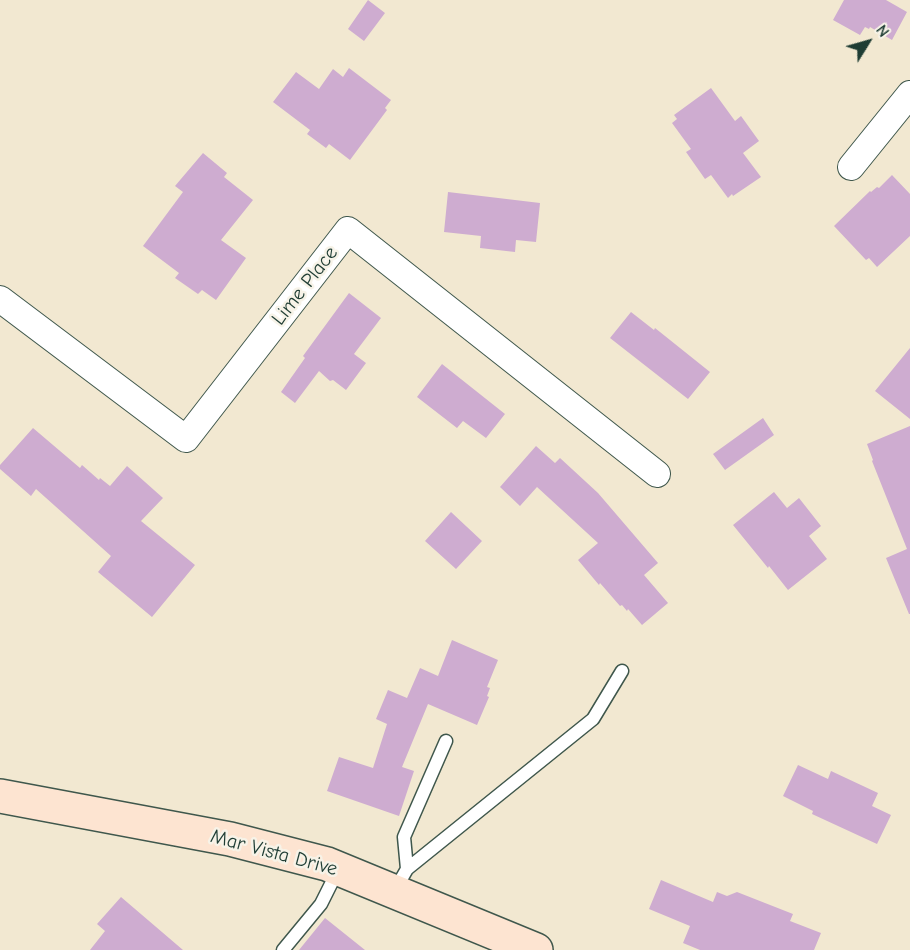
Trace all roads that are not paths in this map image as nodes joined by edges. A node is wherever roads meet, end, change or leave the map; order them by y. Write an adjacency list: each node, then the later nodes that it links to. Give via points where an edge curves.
1 (910, 94): 2 (street)
2 (851, 166)
3 (0, 299): 4 (street, Lime Place, via 186,439 348,230)
4 (657, 474)
5 (622, 671): 9 (lane, via 593,719)
6 (446, 741): 9 (lane, via 404,837)
7 (0, 796): 8 (street, Mar Vista Drive, via 230,838)
8 (338, 868): 9 (street, Mar Vista Drive); 10 (lane, via 321,904)
9 (401, 880): 11 (street, Mar Vista Drive)
10 (283, 950)
11 (536, 950)

